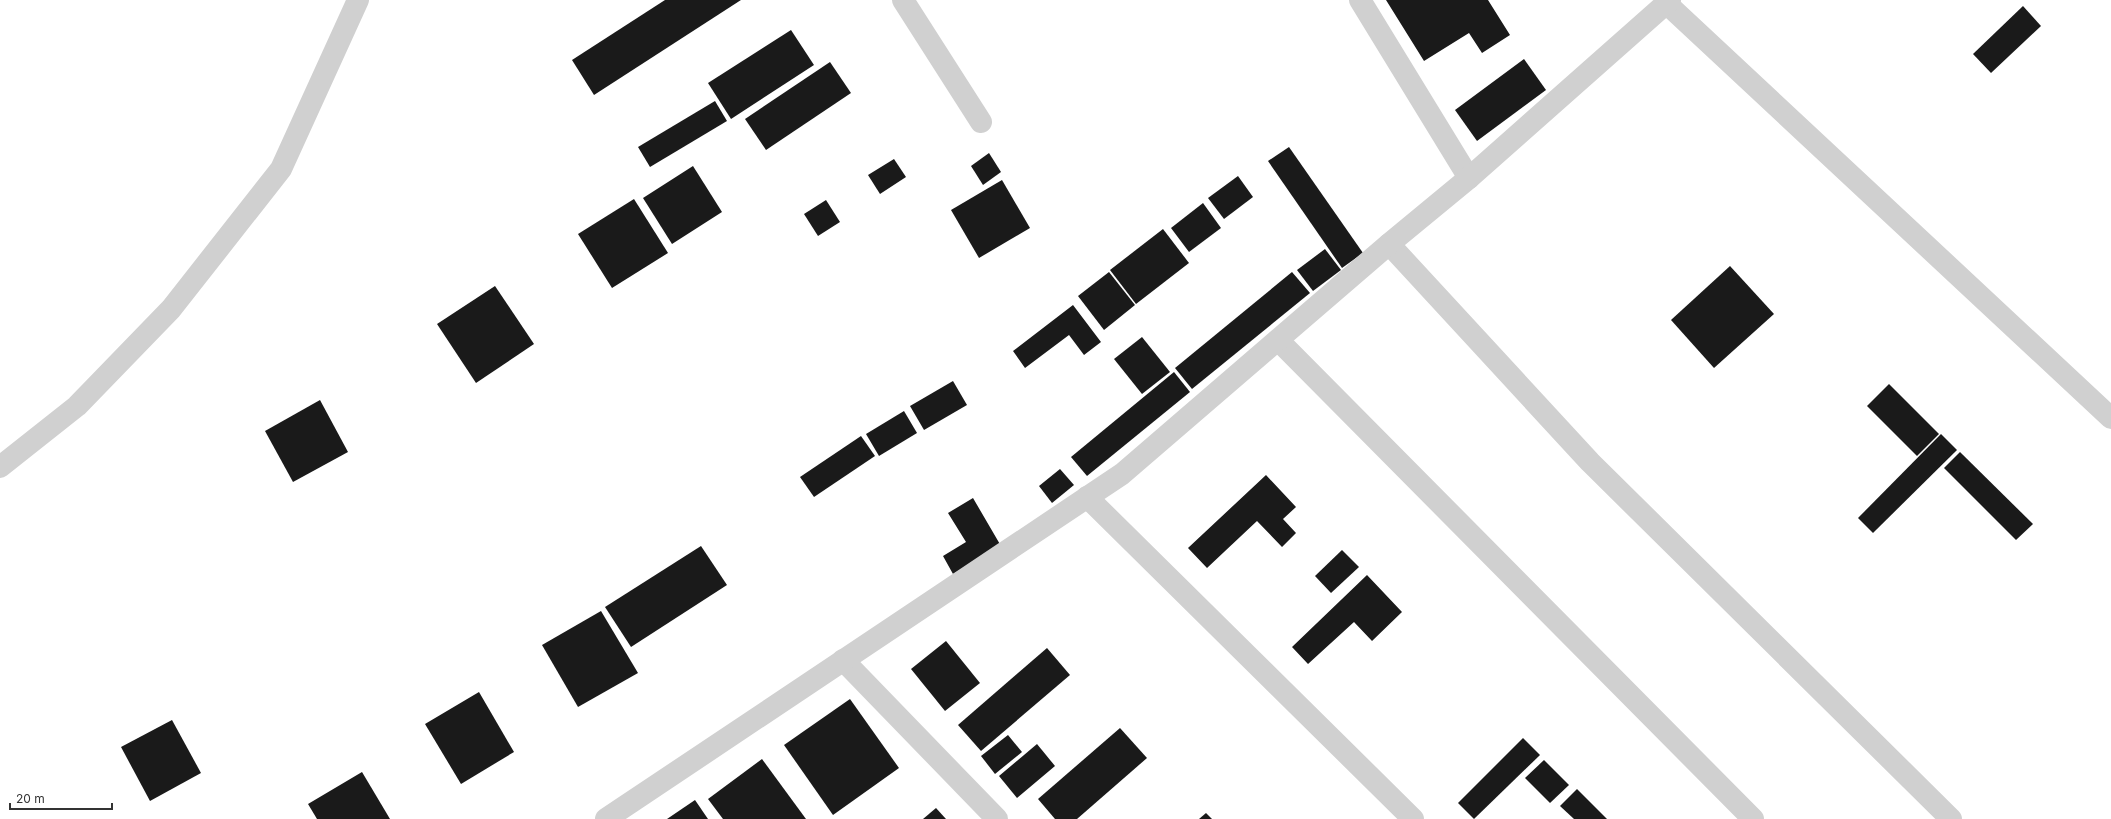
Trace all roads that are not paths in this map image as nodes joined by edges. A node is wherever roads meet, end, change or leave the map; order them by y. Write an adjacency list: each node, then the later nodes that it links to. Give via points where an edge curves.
1 (358, 0): 10 (street, via 281,169 171,310 77,406)
2 (903, 0): 5 (street)
3 (1360, 0): 6 (street)
4 (1668, 2): 6 (street); 9 (street)
5 (981, 122)
6 (1469, 178): 7 (street)
7 (1389, 244): 8 (street); 17 (street, via 1590,462)
8 (1278, 340): 11 (street, via 1122,474); 16 (street)
9 (2111, 418)
10 (0, 467)
11 (1087, 497): 12 (street); 15 (street)
12 (843, 660): 13 (street); 14 (street)
13 (606, 819)
14 (997, 819)
15 (1413, 819)
16 (1753, 819)
17 (1951, 819)

